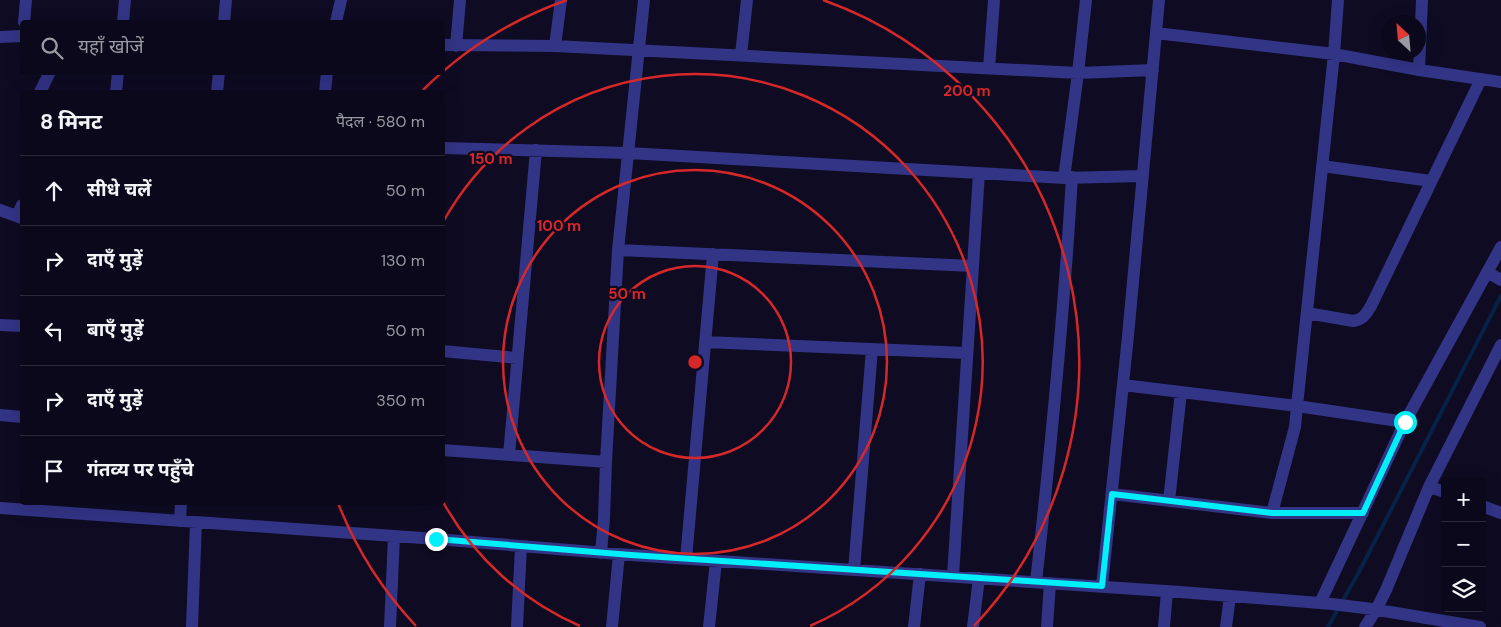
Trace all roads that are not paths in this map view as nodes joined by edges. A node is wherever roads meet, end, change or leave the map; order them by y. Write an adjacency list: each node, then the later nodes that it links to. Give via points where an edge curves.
1 (26, 0): 14 (street)
2 (125, 0): 15 (street)
3 (226, 0): 16 (street)
4 (341, 0): 17 (street)
5 (460, 0): 22 (street)
6 (561, 0): 23 (street)
7 (644, 0): 24 (street)
8 (747, 0): 26 (street)
9 (994, 0): 27 (street)
10 (1086, 0): 30 (street)
11 (1159, 0): 18 (street)
12 (1338, 0): 25 (street)
13 (1422, 0): 29 (street)
14 (24, 20)
15 (123, 20)
16 (224, 20)
17 (336, 20)
18 (1156, 33): 25 (street); 28 (street)
19 (20, 36): 20 (street)
20 (0, 37)
21 (445, 45): 22 (street)
22 (456, 46): 23 (street)
23 (555, 46): 24 (street)
24 (638, 50): 26 (street); 43 (street)
25 (1334, 54): 29 (street); 44 (street)
26 (741, 55): 27 (street)
27 (989, 68): 30 (street)
28 (1152, 70): 30 (street); 46 (street)
29 (1419, 70): 35 (street)
30 (1078, 73): 47 (street)
31 (48, 75): 37 (street)
32 (118, 75): 38 (street)
33 (219, 75): 39 (street)
34 (327, 75): 40 (street)
35 (1481, 79): 36 (street); 48 (street)
36 (1501, 82)
37 (41, 90)
38 (116, 90)
39 (217, 90)
40 (324, 90)
41 (445, 148): 42 (street)
42 (536, 150): 43 (street); 64 (street)
43 (628, 153): 45 (street); 52 (street)
44 (1322, 166): 48 (street); 56 (street)
45 (979, 173): 47 (street); 54 (street)
46 (1142, 176): 47 (street); 65 (street)
47 (1068, 178): 96 (street, via 1066,269)
48 (1432, 181): 56 (street, via 1371,306 1361,319 1353,321)
49 (0, 210): 50 (street)
50 (20, 213)
51 (1501, 246): 55 (street)
52 (618, 250): 53 (street); 73 (street)
53 (713, 254): 54 (street); 59 (street)
54 (973, 266): 63 (street)
55 (1494, 276): 70 (street)
56 (1307, 313): 67 (street)
57 (0, 324): 58 (street)
58 (20, 326)
59 (705, 342): 61 (street); 90 (street)
60 (1501, 345): 74 (street)
61 (872, 349): 63 (street); 92 (street)
62 (445, 351): 64 (street)
63 (967, 353): 94 (street)
64 (517, 358): 72 (street)
65 (1123, 385): 66 (street); 76 (street)
66 (1181, 392): 67 (street); 77 (street)
67 (1298, 406): 70 (street); 81 (street)
68 (0, 415): 69 (street)
69 (20, 417)
70 (1405, 422): 82 (street)
71 (445, 450): 72 (street)
72 (509, 455): 73 (street)
73 (606, 462): 88 (street)
74 (1430, 486): 75 (street); 102 (street)
75 (1441, 490)
76 (1112, 494): 77 (street); 98 (street)
77 (1169, 501): 81 (street)
78 (181, 505): 84 (street)
79 (1486, 507): 83 (street)
80 (0, 508): 84 (street)
81 (1272, 513): 82 (street)
82 (1363, 513): 101 (street)
83 (1501, 513)
84 (180, 521): 85 (street)
85 (196, 522): 86 (street); 103 (street)
86 (394, 536): 87 (street); 104 (street)
87 (521, 546): 88 (street); 105 (street)
88 (601, 553): 89 (street)
89 (619, 554): 90 (street); 106 (street)
90 (686, 559): 91 (street)
91 (716, 561): 92 (street); 107 (street)
92 (854, 570): 93 (street)
93 (920, 574): 94 (street); 108 (street)
94 (953, 576): 95 (street)
95 (979, 578): 96 (street); 109 (street)
96 (1036, 582): 97 (street)
97 (1050, 583): 98 (street); 110 (street)
98 (1102, 586): 99 (street)
99 (1167, 591): 100 (street); 111 (street)
100 (1230, 596): 101 (street); 112 (street)
101 (1326, 604): 102 (street)
102 (1374, 609): 113 (street); 114 (street)
103 (192, 627)
104 (390, 627)
105 (516, 627)
106 (612, 627)
107 (709, 627)
108 (914, 627)
109 (973, 627)
110 (1047, 627)
111 (1164, 627)
112 (1226, 627)
113 (1365, 627)
114 (1480, 627)

